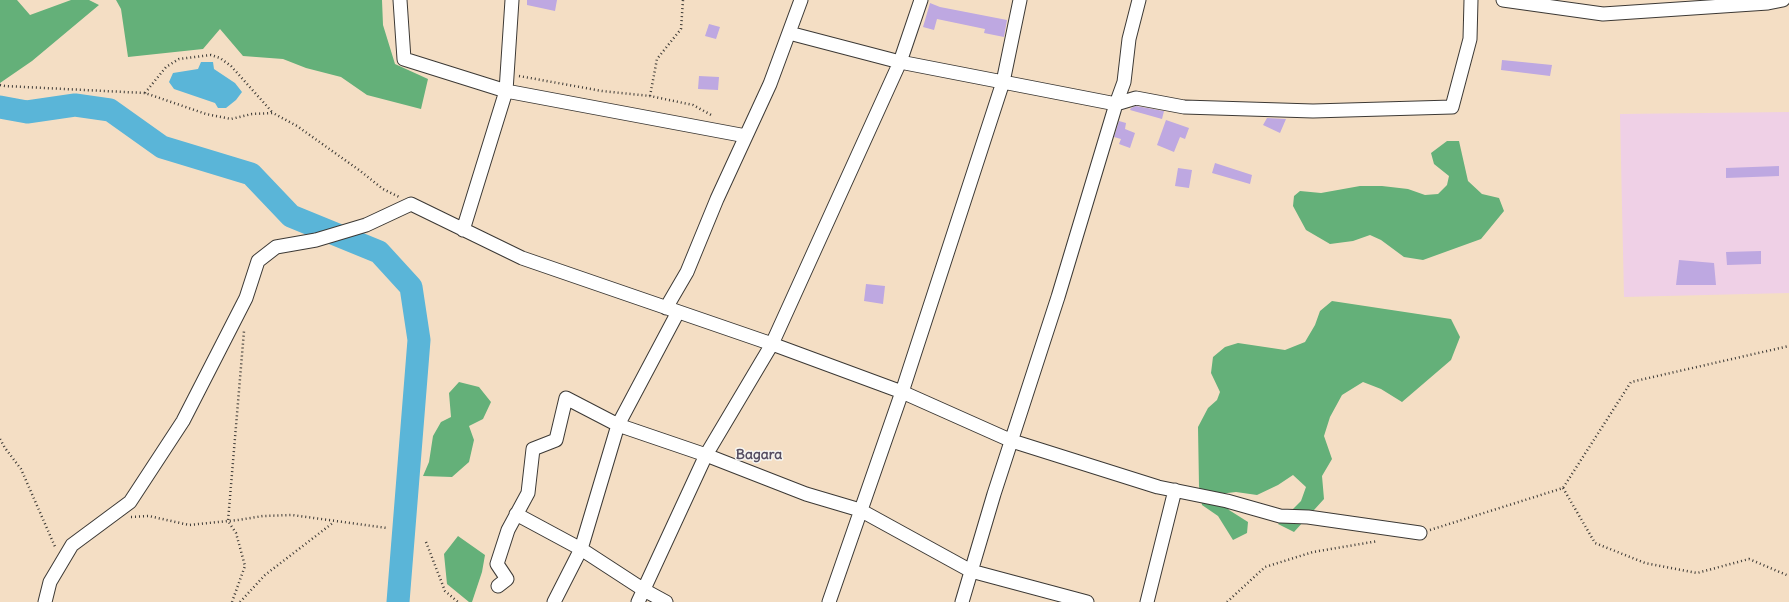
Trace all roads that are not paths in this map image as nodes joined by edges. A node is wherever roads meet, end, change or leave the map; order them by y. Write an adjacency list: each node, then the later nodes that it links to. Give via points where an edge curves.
1 (400, 0): 13 (street, via 404,59)
2 (512, 0): 13 (street)
3 (801, 0): 10 (street)
4 (921, 0): 11 (street)
5 (1020, 0): 12 (street)
6 (1139, 0): 14 (street, via 1129,39 1124,82)
7 (1471, 0): 14 (street, via 1470,40 1452,107 1282,110 1184,107 1136,98)
8 (1503, 0): 9 (street, via 1603,14)
9 (1783, 0)
10 (789, 33): 11 (street); 15 (street, via 770,84)
11 (900, 62): 12 (street); 18 (street)
12 (1003, 82): 14 (street); 19 (street)
13 (506, 91): 15 (street); 16 (street)
14 (1116, 104): 21 (street)
15 (746, 136): 17 (street, via 717,199)
16 (463, 230): 17 (street, via 522,258); 31 (street, via 410,204 366,225 316,240 276,247 258,260 246,298 182,421 130,502 72,545 50,582)
17 (672, 310): 18 (street); 20 (street)
18 (772, 344): 19 (street); 22 (street)
19 (902, 392): 21 (street); 24 (street)
20 (618, 425): 22 (street); 25 (street, via 566,398 556,440 532,449 528,493); 27 (street)
21 (1012, 441): 23 (street, via 1158,487); 28 (street)
22 (706, 455): 24 (street, via 806,494); 30 (street)
23 (1175, 490): 26 (street, via 1280,516 1308,517); 38 (street)
24 (860, 510): 28 (street); 35 (street)
25 (516, 514): 27 (street); 29 (street, via 497,564 507,579)
26 (1420, 533)
27 (581, 549): 30 (street); 32 (street)
28 (972, 571): 36 (street); 37 (street)
29 (498, 586)
30 (644, 590): 33 (street); 34 (street)
31 (46, 602)
32 (554, 602)
33 (638, 602)
34 (666, 602)
35 (829, 602)
36 (962, 602)
37 (1087, 602)
38 (1147, 602)

